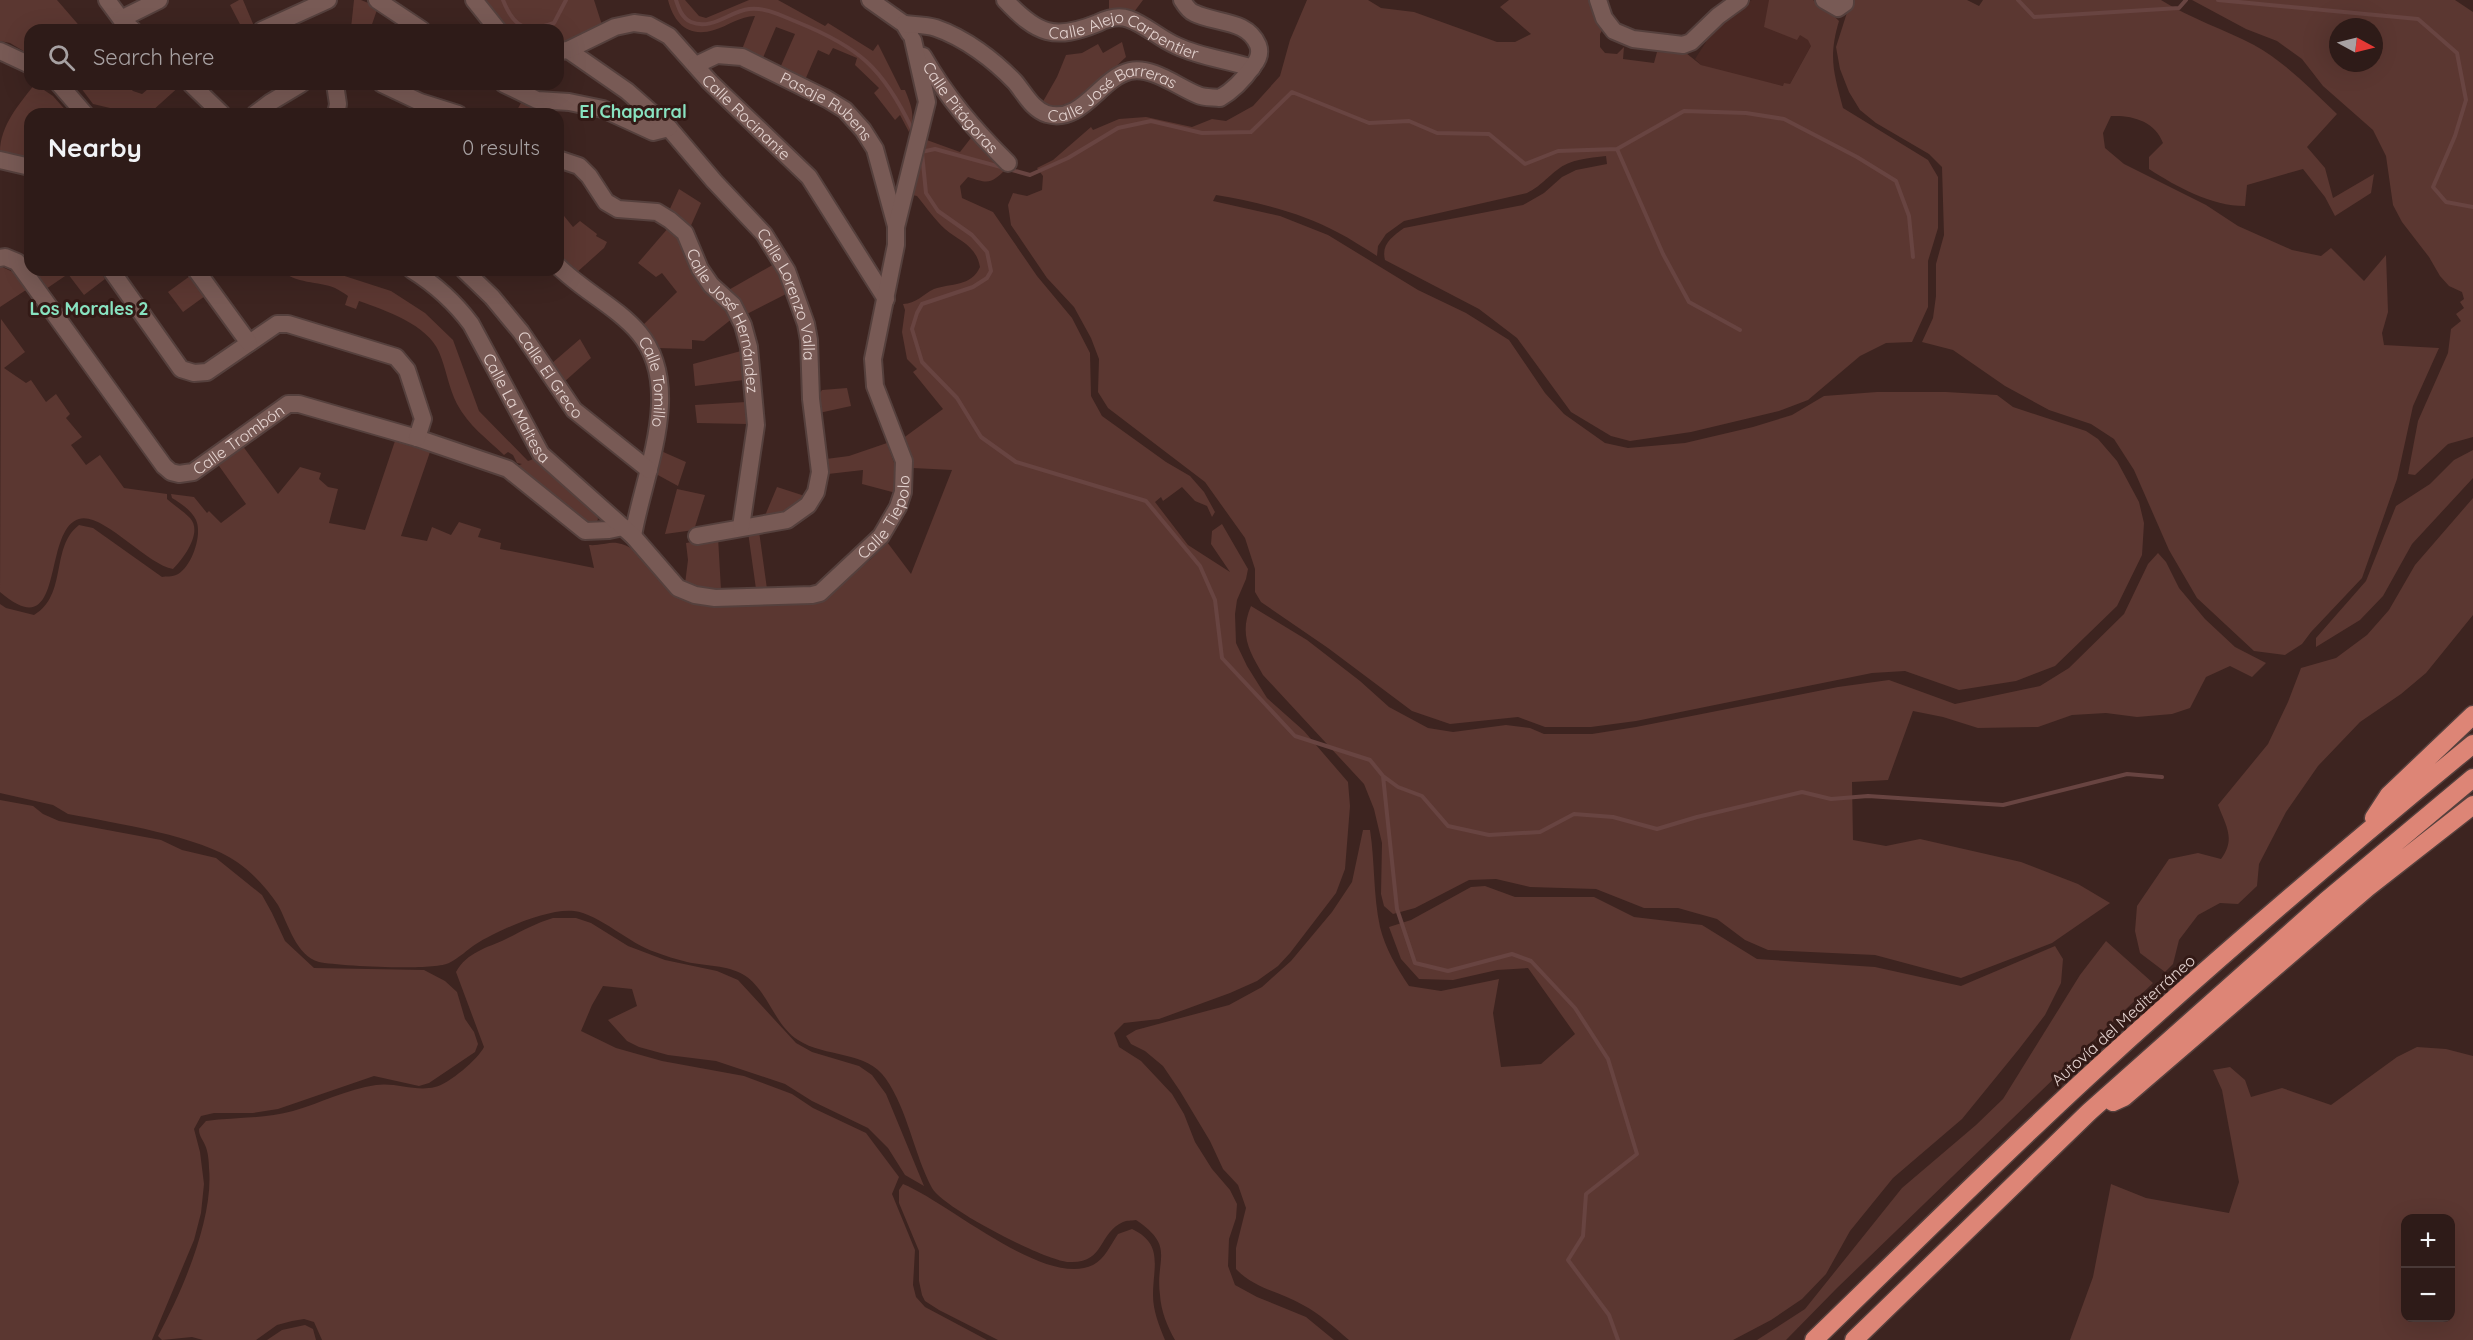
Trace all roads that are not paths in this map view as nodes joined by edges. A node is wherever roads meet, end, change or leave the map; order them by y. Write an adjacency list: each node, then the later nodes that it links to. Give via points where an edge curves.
1 (107, 0): 13 (street)
2 (159, 0): 13 (street)
3 (328, 0): 14 (street)
4 (377, 0): 15 (street)
5 (474, 0): 16 (street)
6 (870, 0): 17 (street, Calle Pitágoras)
7 (1005, 0): 24 (street, Calle Alejo Carpentier, via 1028,22 1052,34 1077,31 1117,16 1176,46)
8 (1182, 0): 24 (street, via 1194,13 1231,23 1254,35 1260,50)
9 (1598, 0): 10 (street, via 1614,31 1633,39 1683,45)
10 (1740, 0)
11 (1824, 0): 12 (street, via 1838,8)
12 (1845, 0)
13 (127, 24)
14 (275, 24)
15 (413, 24)
16 (493, 24)
17 (904, 24): 18 (street, Calle Pitágoras); 24 (street, Calle José Barreras, via 934,27 961,39 1005,73 1037,109 1056,115 1078,108 1131,70 1152,73 1200,96 1220,98)
18 (913, 40): 39 (street, Calle Pitágoras, via 938,83 972,128); 41 (street, Calle Tiepolo, via 927,102)
19 (0, 51): 22 (street)
20 (564, 51): 23 (street, Calle Rocinante, via 615,27 634,23 649,25 669,36)
21 (564, 52): 36 (street, Calle Lorenzo Valla, via 627,91)
22 (24, 62)
23 (696, 65): 41 (street, Pasaje Rubens, via 717,55 742,57 844,110 874,148); 50 (street, Calle Rocinante, via 809,177)
24 (1252, 68)
25 (64, 90): 31 (street)
26 (197, 90): 32 (street)
27 (291, 90): 33 (street)
28 (336, 90): 34 (street)
29 (395, 90): 35 (street)
30 (516, 90): 36 (street, via 537,100 603,109 653,132)
31 (80, 108)
32 (216, 108)
33 (263, 108)
34 (337, 108)
35 (439, 108)
36 (669, 128): 54 (street, Calle Lorenzo Valla, via 778,254 810,340 811,399 820,472 816,492 808,505 787,520)
37 (0, 159): 40 (street)
38 (564, 161): 54 (street, Calle José Hernández, via 579,166 606,202 618,209 657,213 685,233 700,269 733,305 743,325 749,347 756,425)
39 (1008, 163)
40 (24, 165)
41 (896, 226): 50 (street, Calle Tiepolo)
42 (0, 258): 43 (street, Calle Trombón, via 17,262)
43 (24, 272)
44 (564, 272): 53 (street, Calle Tomillo, via 623,317 639,333 656,363 656,441)
45 (27, 276): 52 (street, Calle Trombón, via 133,426 171,472 192,472 288,404)
46 (115, 276): 51 (street, via 181,369 207,372)
47 (200, 276): 51 (street)
48 (422, 276): 55 (street, Calle La Maltesa, via 435,284 471,324 542,454)
49 (470, 276): 53 (street, Calle El Greco, via 521,332 574,410)
50 (886, 299): 55 (street, Calle Tiepolo, via 873,359 875,386 904,460 903,492 881,536 826,589 812,595 695,595 671,582)
51 (249, 343): 52 (street, via 283,323 396,357 407,370 423,419)
52 (417, 438): 55 (street, Calle Trombón, via 508,469 585,531)
53 (649, 470): 55 (street, Calle Tomillo)
54 (741, 527): 56 (street, Calle Lorenzo Valla)
55 (628, 531)
56 (697, 536)
57 (2473, 715): 61 (highway, via 2388,795)
58 (2473, 744): 61 (highway, Autovía del Mediterráneo)
59 (2473, 778): 62 (highway, via 2299,925)
60 (2473, 805): 62 (highway, via 2367,888 2124,1097)
61 (2366, 832): 63 (highway, Autovía del Mediterráneo, via 2093,1072)
62 (2089, 1112): 64 (highway)
63 (1814, 1340)
64 (1854, 1340)

